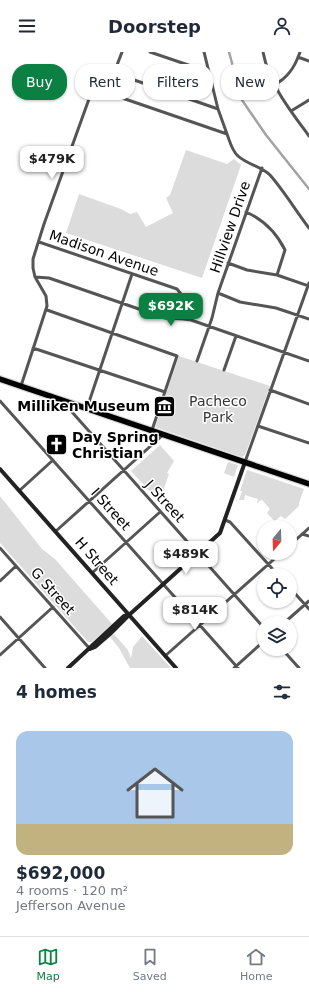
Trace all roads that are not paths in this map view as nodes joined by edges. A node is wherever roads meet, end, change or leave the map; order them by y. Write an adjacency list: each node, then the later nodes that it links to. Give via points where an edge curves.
1 (122, 52): 8 (street)
2 (150, 52): 9 (street)
3 (204, 52): 10 (street)
4 (263, 52): 11 (street)
5 (300, 52): 6 (street)
6 (298, 57): 7 (street); 13 (street, via 291,72)
7 (309, 61)
8 (118, 64)
9 (185, 64)
10 (207, 64)
11 (266, 64)
12 (135, 81): 19 (street)
13 (279, 82)
14 (213, 88): 19 (street)
15 (279, 93): 20 (street)
16 (89, 100): 26 (street)
17 (128, 100): 21 (street)
18 (309, 100): 20 (street)
19 (218, 109): 21 (street)
20 (291, 111): 22 (street)
21 (227, 134): 23 (street, via 237,156)
22 (309, 136)
23 (262, 168): 24 (street, Hillview Drive); 25 (street)
24 (246, 212): 27 (street, Hillview Drive); 29 (street, via 268,225 285,250)
25 (309, 228)
26 (39, 242): 28 (street, Madison Avenue); 30 (street, via 33,263)
27 (228, 263): 29 (street, via 247,270); 32 (street, Hillview Drive)
28 (132, 274): 33 (street); 36 (street, Madison Avenue, via 177,289 181,294)
29 (277, 275): 31 (street)
30 (36, 277): 33 (street, via 49,278); 34 (street, via 48,301)
31 (309, 285): 35 (street)
32 (218, 293): 35 (street, via 240,302 271,307); 38 (street, Hillview Drive)
33 (122, 304): 36 (street, via 165,318); 39 (street)
34 (47, 310): 39 (street); 41 (street)
35 (297, 316): 37 (street); 42 (street)
36 (177, 318): 38 (street)
37 (309, 319)
38 (209, 327): 40 (street); 43 (street, Hillview Drive)
39 (112, 333): 45 (street); 50 (street, via 177,356)
40 (236, 336): 42 (street); 46 (street)
41 (33, 348): 45 (street); 48 (street)
42 (284, 352): 44 (street); 49 (street)
43 (197, 361)
44 (309, 361)
45 (100, 370): 50 (street); 54 (street)
46 (224, 370)
47 (0, 379): 48 (highway)
48 (21, 386): 52 (highway)
49 (270, 390): 53 (street); 55 (street)
50 (165, 392): 56 (street)
51 (0, 401): 59 (street, I Street)
52 (72, 403): 54 (highway); 62 (street, J Street, via 72,412)
53 (309, 404)
54 (87, 408): 56 (highway)
55 (258, 426): 58 (street); 60 (street)
56 (152, 430): 57 (highway)
57 (164, 434): 60 (highway); 62 (street)
58 (309, 444)
59 (53, 460): 64 (street); 65 (street, I Street)
60 (245, 462): 63 (highway); 67 (street)
61 (0, 469): 64 (street, H Street)
62 (124, 470): 65 (street); 66 (street, J Street)
63 (309, 484)
64 (19, 491): 69 (street, H Street)
65 (90, 502): 69 (street); 73 (street, I Street)
66 (160, 512): 73 (street); 75 (street, J Street)
67 (225, 520): 75 (street, via 220,533); 77 (street, via 230,522)
68 (309, 528): 70 (street)
69 (56, 531): 80 (street, H Street)
70 (302, 534): 71 (street); 72 (street)
71 (309, 536)
72 (297, 539)
73 (127, 543): 80 (street); 82 (street, I Street)
74 (0, 548): 78 (street, G Street)
75 (198, 554): 82 (street); 83 (street, J Street)
76 (273, 560): 77 (street)
77 (269, 564): 79 (street); 83 (street)
78 (16, 566): 81 (street); 87 (street, G Street)
79 (272, 568)
80 (92, 573): 89 (street, H Street)
81 (0, 580)
82 (164, 584): 89 (street); 93 (street, I Street)
83 (234, 594): 92 (street, J Street); 93 (street)
84 (297, 596): 86 (street)
85 (309, 601): 86 (street)
86 (305, 605): 88 (street); 90 (street)
87 (53, 607): 94 (street); 96 (street, G Street)
88 (309, 610)
89 (129, 615): 96 (street); 98 (street, H Street)
90 (292, 616)
91 (0, 617): 94 (street)
92 (257, 620)
93 (200, 625): 98 (street); 100 (street, I Street)
94 (19, 638): 97 (street); 101 (street)
95 (257, 648): 100 (street)
96 (90, 649): 102 (street)
97 (0, 655)
98 (165, 656): 103 (street, H Street)
99 (288, 656): 104 (street)
100 (236, 667)
101 (45, 668)
102 (68, 668)
103 (176, 668)
104 (299, 668)

